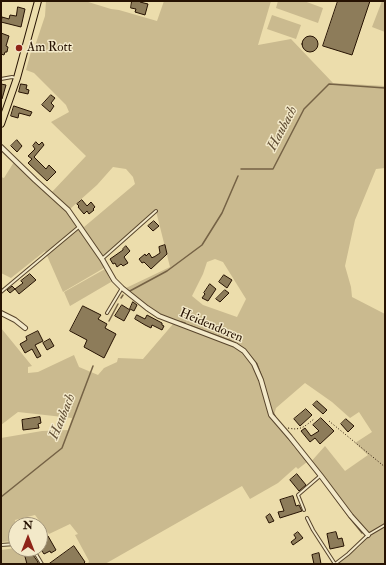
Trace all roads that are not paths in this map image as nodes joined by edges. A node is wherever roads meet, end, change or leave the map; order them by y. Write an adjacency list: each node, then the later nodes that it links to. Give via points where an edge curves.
1 (38, 1): 2 (main road)
2 (17, 78): 3 (lane); 4 (main road)
3 (1, 79)
4 (1, 124)
5 (1, 147): 7 (street, Heidendoren, via 68,210)
6 (156, 211): 8 (lane)
7 (80, 226): 8 (street, Heidendoren); 10 (lane)
8 (102, 259): 9 (street, Heidendoren, via 114,280)
9 (122, 288): 12 (lane); 14 (street, Heidendoren, via 159,316 235,345 244,351 260,376 271,416)
10 (1, 292)
11 (1, 312): 13 (street)
12 (107, 313)
13 (25, 328)
14 (321, 476): 15 (lane, via 298,495); 18 (street, Heidendoren)
15 (304, 510)
16 (307, 518): 19 (lane)
17 (385, 525): 18 (lane)
18 (368, 536): 19 (lane)
19 (335, 564)

